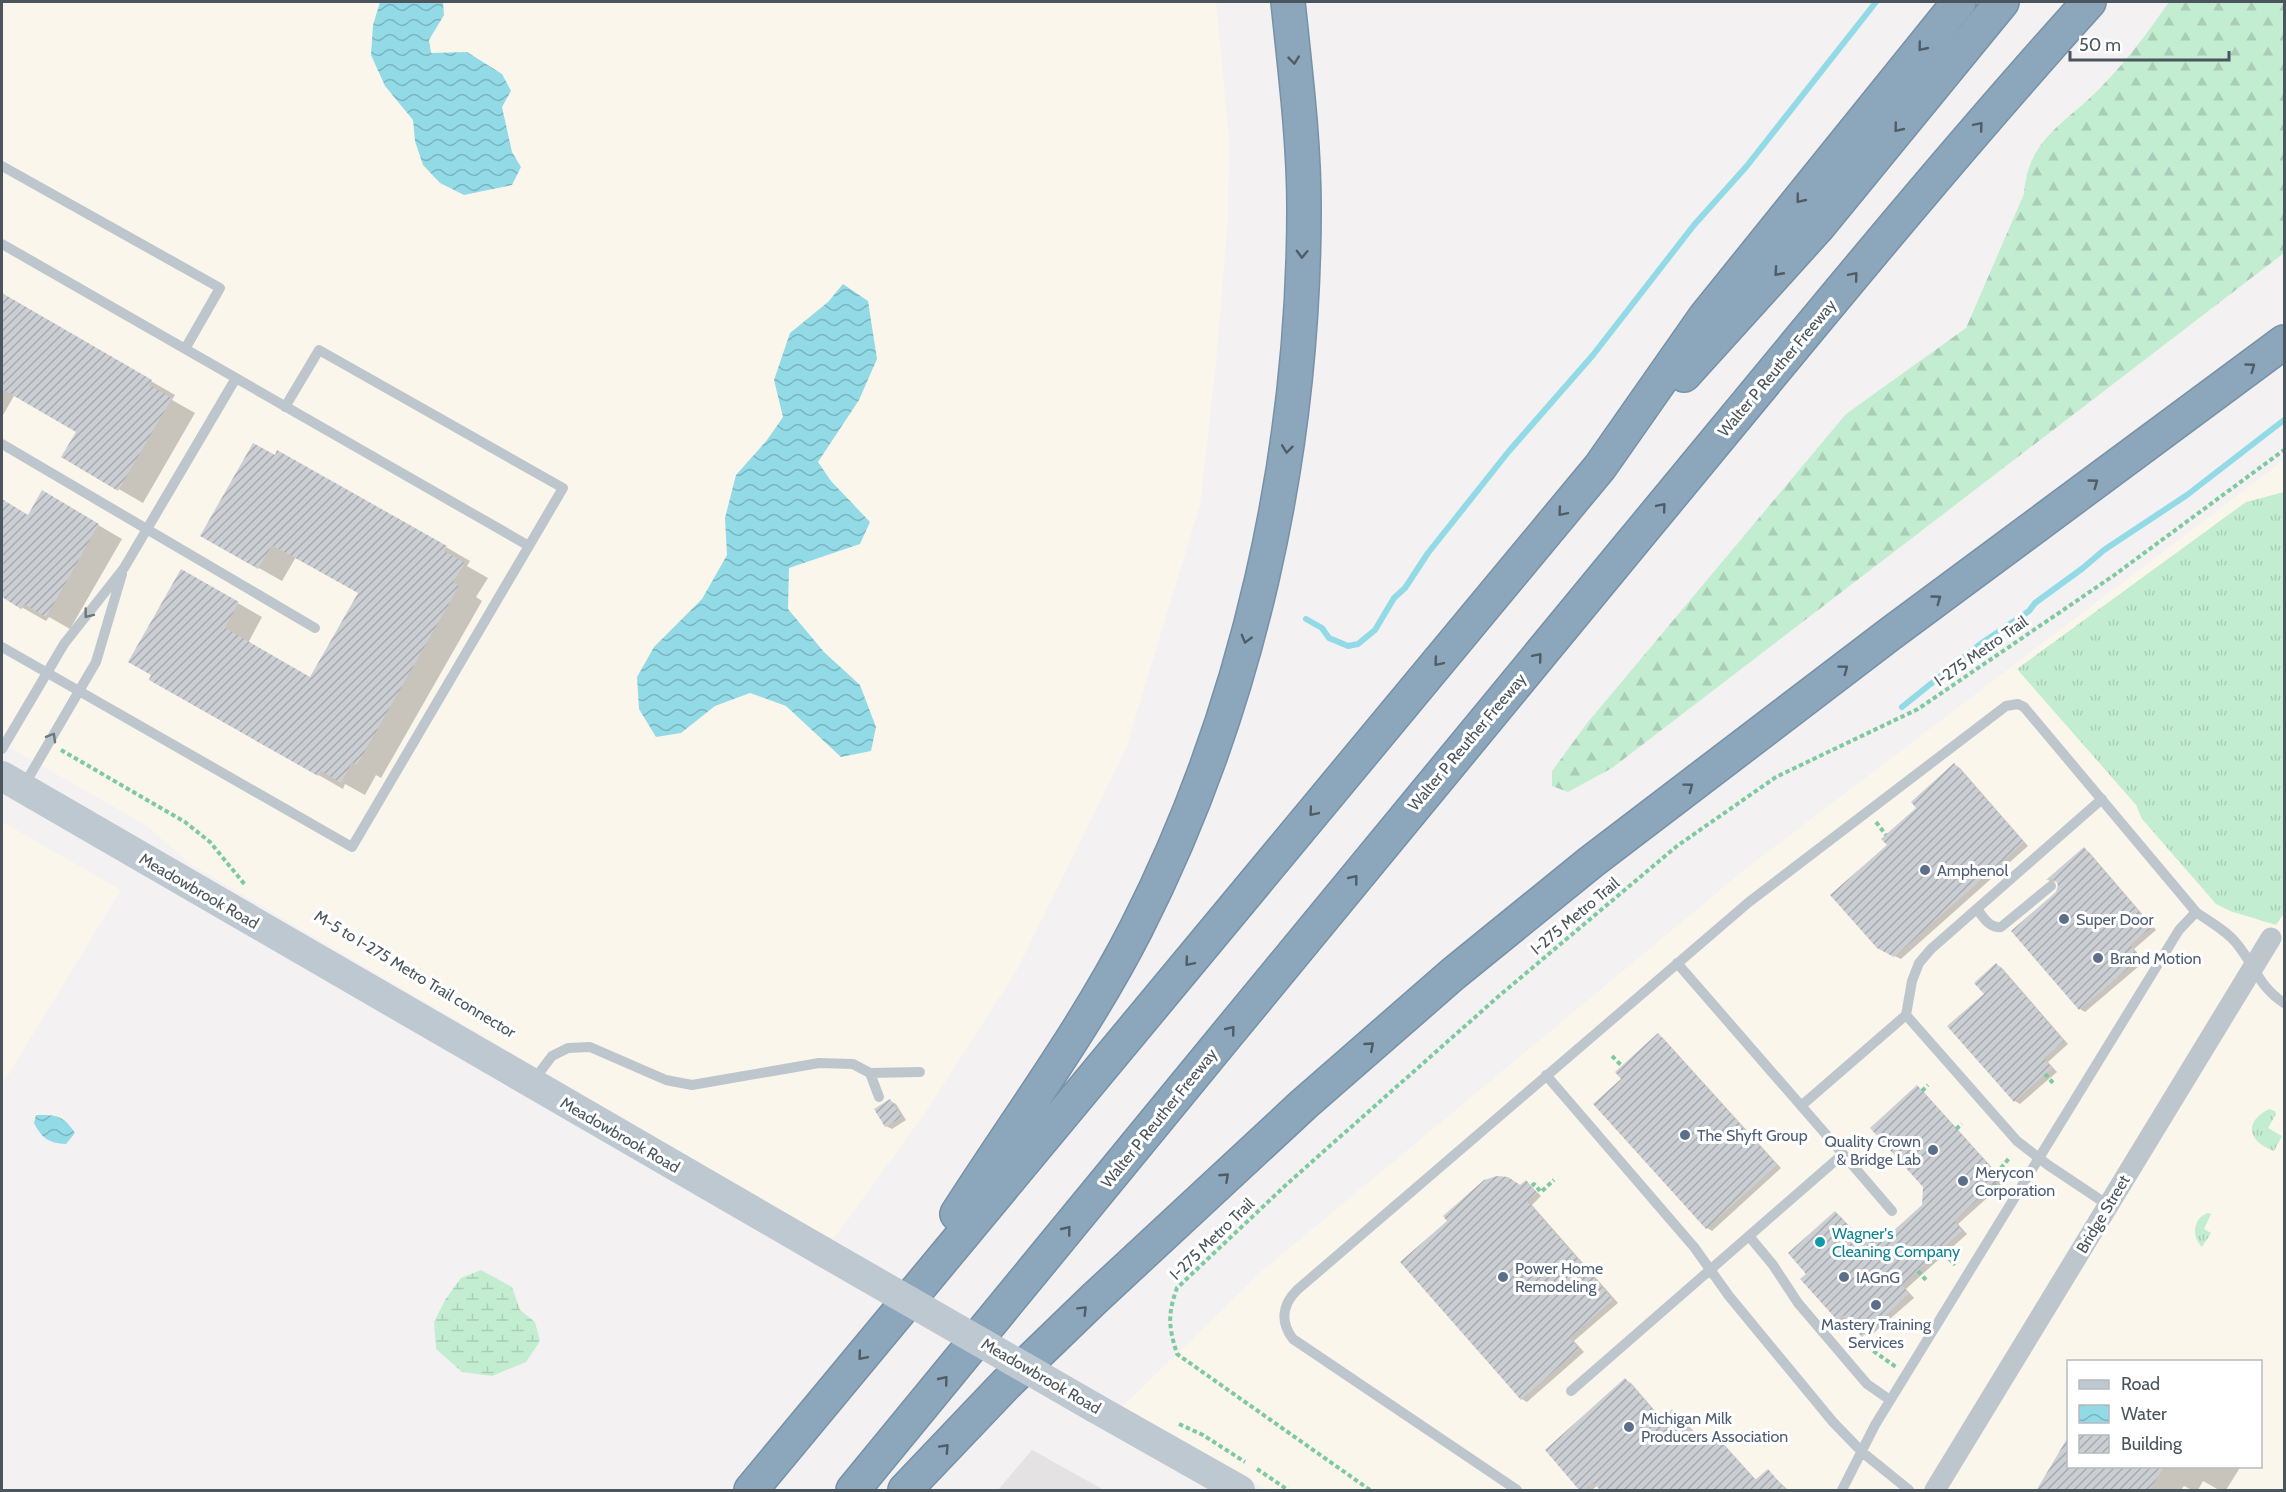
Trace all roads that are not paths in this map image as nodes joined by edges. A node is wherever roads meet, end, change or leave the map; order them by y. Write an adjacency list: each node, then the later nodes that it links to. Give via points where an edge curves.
1 (1288, 2): 43 (highway, one-way to 43, via 1304,207 1299,337 1285,464 1261,583 1231,694 1190,807 1136,929)
2 (1959, 2): 12 (highway, one-way to 12, via 1705,317)
3 (2002, 2): 12 (highway, one-way to 12, via 1817,228)
4 (2089, 2): 48 (highway, Walter P Reuther Freeway, one-way to 4, via 1446,766 1882,242)
5 (2, 166): 8 (lane, via 220,288)
6 (2, 244): 8 (lane)
7 (2284, 342): 49 (highway, one-way to 7, via 1006,1384 1094,1299 1304,1104 1453,974 1591,862 1880,641)
8 (185, 349): 9 (lane)
9 (236, 378): 10 (lane); 13 (lane)
10 (285, 407): 14 (lane); 14 (lane, via 318,350 563,488)
11 (2, 444): 13 (lane)
12 (1600, 467): 43 (highway, one-way to 43)
13 (147, 529): 15 (lane); 16 (lane)
14 (529, 546): 19 (lane, via 352,847)
15 (124, 568): 18 (lane, one-way to 18); 19 (lane, via 96,662)
16 (315, 628)
17 (2, 647): 18 (lane)
18 (46, 673): 19 (lane); 20 (lane)
19 (79, 691): 21 (lane, one-way to 19, via 49,743)
20 (2, 749)
21 (12, 782): 34 (street, Meadowbrook Road)
22 (2102, 799): 24 (lane); 25 (lane); 27 (lane, via 2024,707 2012,703 1749,902)
23 (2051, 886): 24 (lane, via 2001,927 1990,925)
24 (1977, 909): 30 (lane, via 1919,963)
25 (2196, 912): 28 (lane, via 2230,936); 38 (lane, via 2179,930)
26 (2271, 938): 28 (street, Bridge Street)
27 (1677, 963): 33 (lane); 36 (lane)
28 (2252, 968): 29 (lane, via 2271,994); 39 (street, Bridge Street)
29 (2284, 1003)
30 (1906, 1015): 36 (lane); 38 (lane, via 2017,1141)
31 (920, 1072): 32 (lane)
32 (870, 1073): 34 (lane, via 853,1064 819,1063 692,1085 666,1080 590,1047 568,1048 552,1056); 35 (lane)
33 (1546, 1076): 42 (lane); 51 (lane, via 1297,1290 1284,1312 1285,1326 1293,1339)
34 (531, 1084): 50 (street, Meadowbrook Road, bridge)
35 (879, 1097)
36 (1801, 1106): 37 (lane)
37 (1843, 1154): 40 (lane); 41 (lane)
38 (2039, 1158): 39 (lane); 45 (lane)
39 (2109, 1205): 54 (street, Bridge Street)
40 (1892, 1211)
41 (1749, 1236): 42 (lane); 45 (lane, via 1798,1303 1867,1384)
42 (1710, 1269): 44 (lane); 46 (lane, via 1728,1296)
43 (900, 1311): 47 (highway, one-way to 47)
44 (1571, 1391)
45 (1890, 1400): 46 (lane)
46 (1862, 1452): 52 (lane); 53 (lane)
47 (751, 1491)
48 (853, 1491)
49 (905, 1491)
50 (1240, 1491)
51 (1517, 1491)
52 (1842, 1491)
53 (1909, 1491)
54 (1935, 1491)

